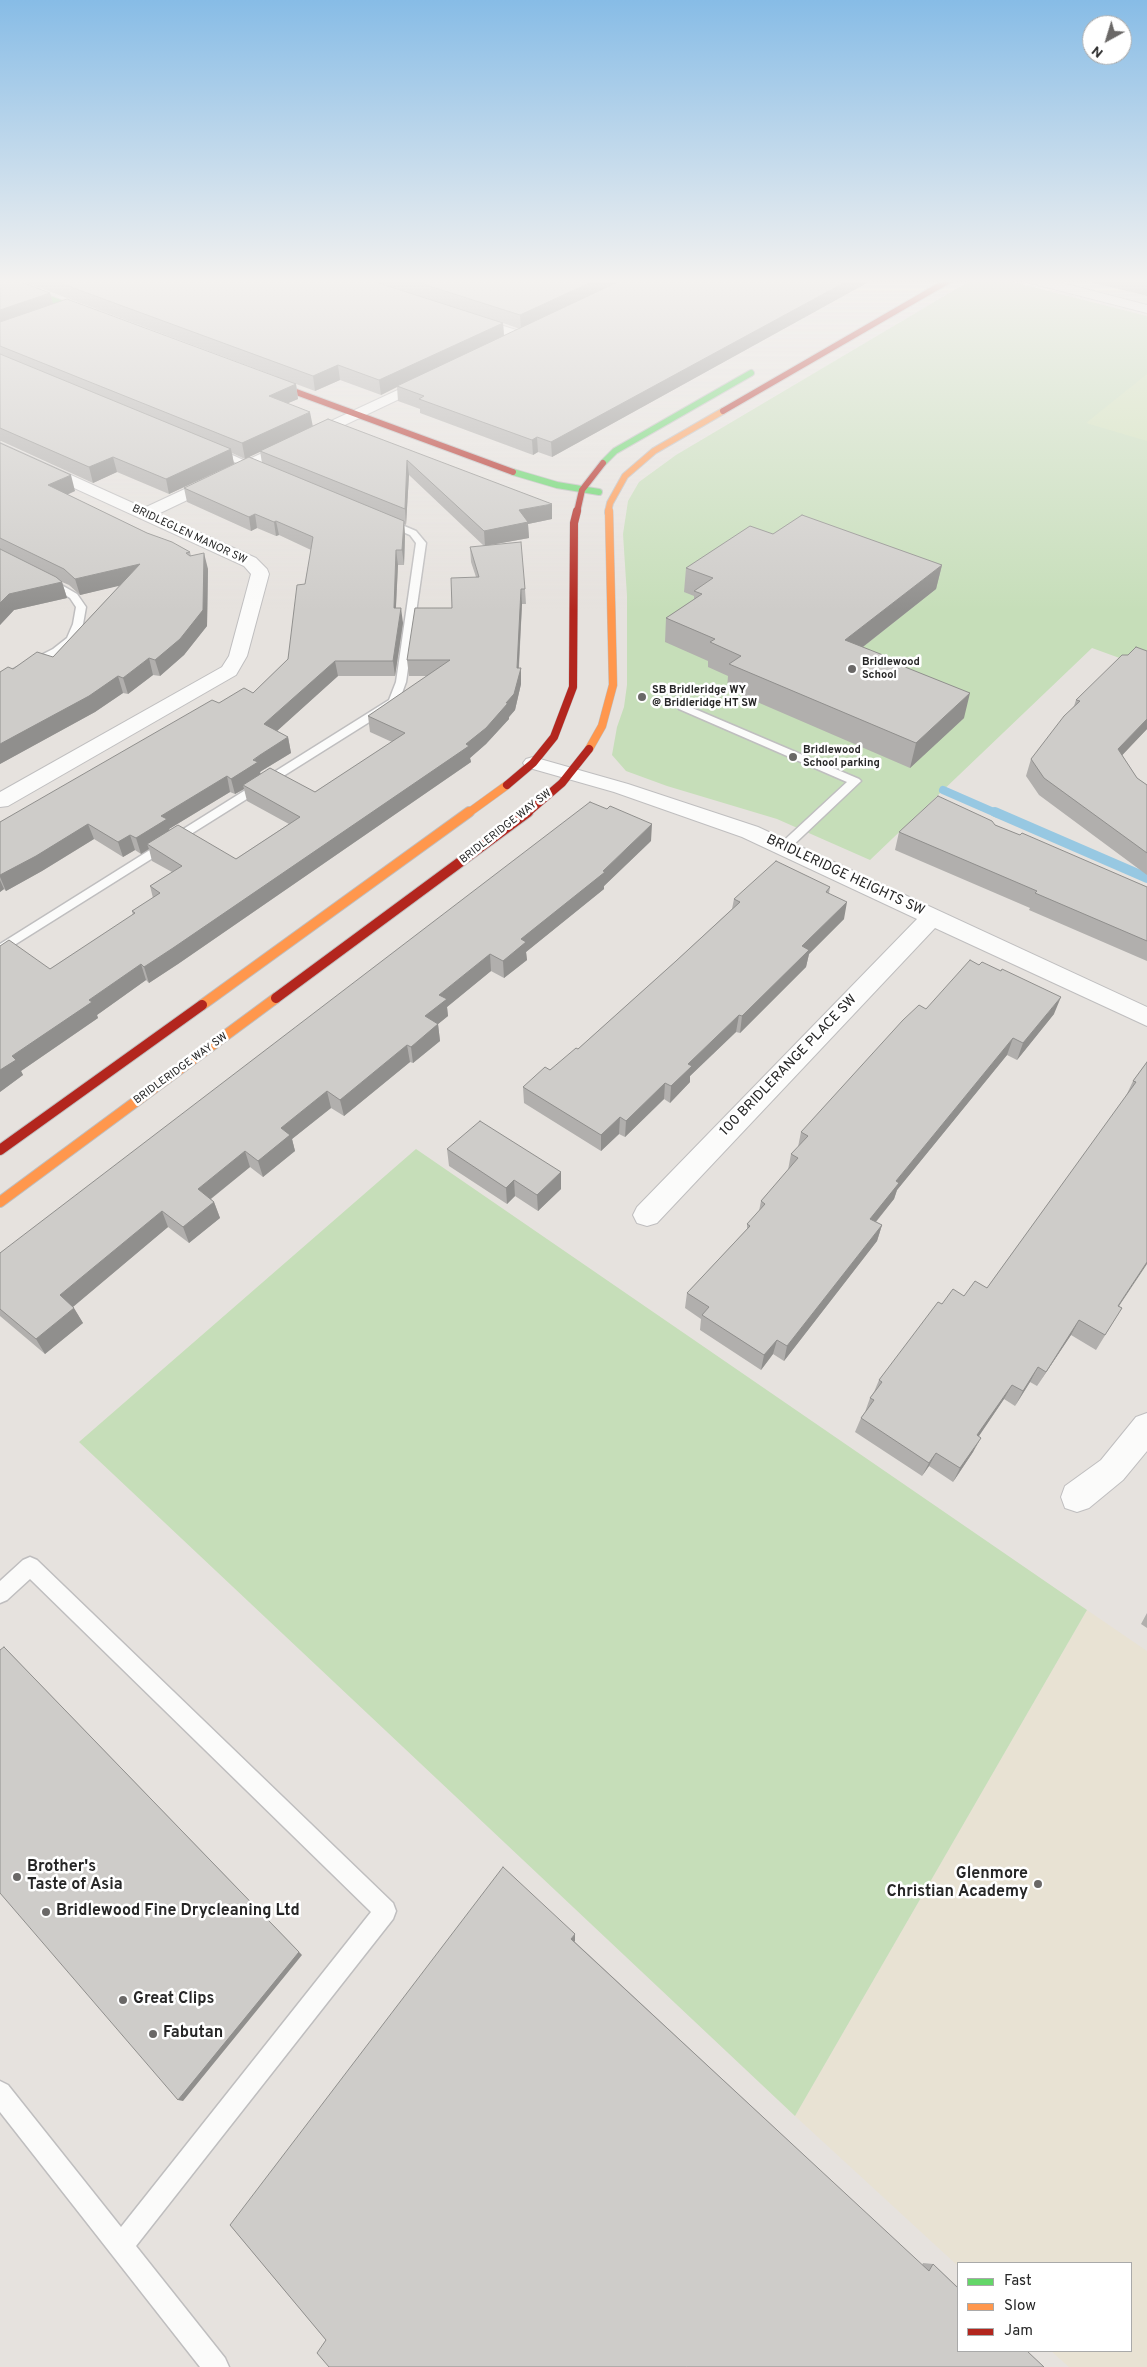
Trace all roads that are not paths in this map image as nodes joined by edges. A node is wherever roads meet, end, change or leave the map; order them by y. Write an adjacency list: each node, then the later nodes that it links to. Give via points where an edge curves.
1 (290, 389): 5 (street)
2 (409, 389): 5 (street)
3 (722, 389): 10 (street, via 615,451 596,469)
4 (760, 389): 11 (street, BRIDLERIDGE WAY SW, via 654,451 625,476)
5 (356, 414): 8 (street); 10 (street, via 515,473)
6 (0, 448): 12 (street, BRIDLEGLEN MANOR SW)
7 (212, 450): 8 (lane)
8 (248, 465): 9 (lane); 12 (street)
9 (267, 472)
10 (582, 490): 11 (street); 17 (street, via 574,523 573,687 554,737)
11 (614, 494): 18 (street, BRIDLERIDGE WAY SW, via 608,515 611,698 592,745)
12 (144, 514): 19 (street, BRIDLEGLEN MANOR SW, via 250,562 258,569 260,580 238,656 229,671)
13 (376, 518): 22 (lane, via 413,533 421,543 401,682 394,702)
14 (32, 573): 15 (lane, via 74,596 81,607 78,624 65,645)
15 (0, 680)
16 (683, 706): 20 (lane, via 855,781)
17 (533, 762): 18 (street, BRIDLERIDGE HEIGHTS SW); 23 (street, via 496,795)
18 (570, 774): 20 (street, BRIDLERIDGE HEIGHTS SW, via 750,832); 24 (street, BRIDLERIDGE WAY SW, via 539,804)
19 (0, 801)
20 (783, 848): 21 (street, BRIDLERIDGE HEIGHTS SW)
21 (932, 917): 25 (street, BRIDLERIDGE HEIGHTS SW); 28 (street, 100 BRIDLERANGE PLACE SW)
22 (0, 950)
23 (272, 955): 24 (street); 26 (street)
24 (306, 976): 27 (street, BRIDLERIDGE WAY SW)
25 (1147, 1017)
26 (0, 1150)
27 (0, 1202)
28 (647, 1215)
29 (1147, 1427): 30 (street, via 1112,1470)
30 (1077, 1497)
31 (0, 1594): 33 (lane, via 30,1566 385,1912)
32 (0, 2093): 33 (lane)
33 (120, 2247): 34 (lane)
34 (216, 2367)

